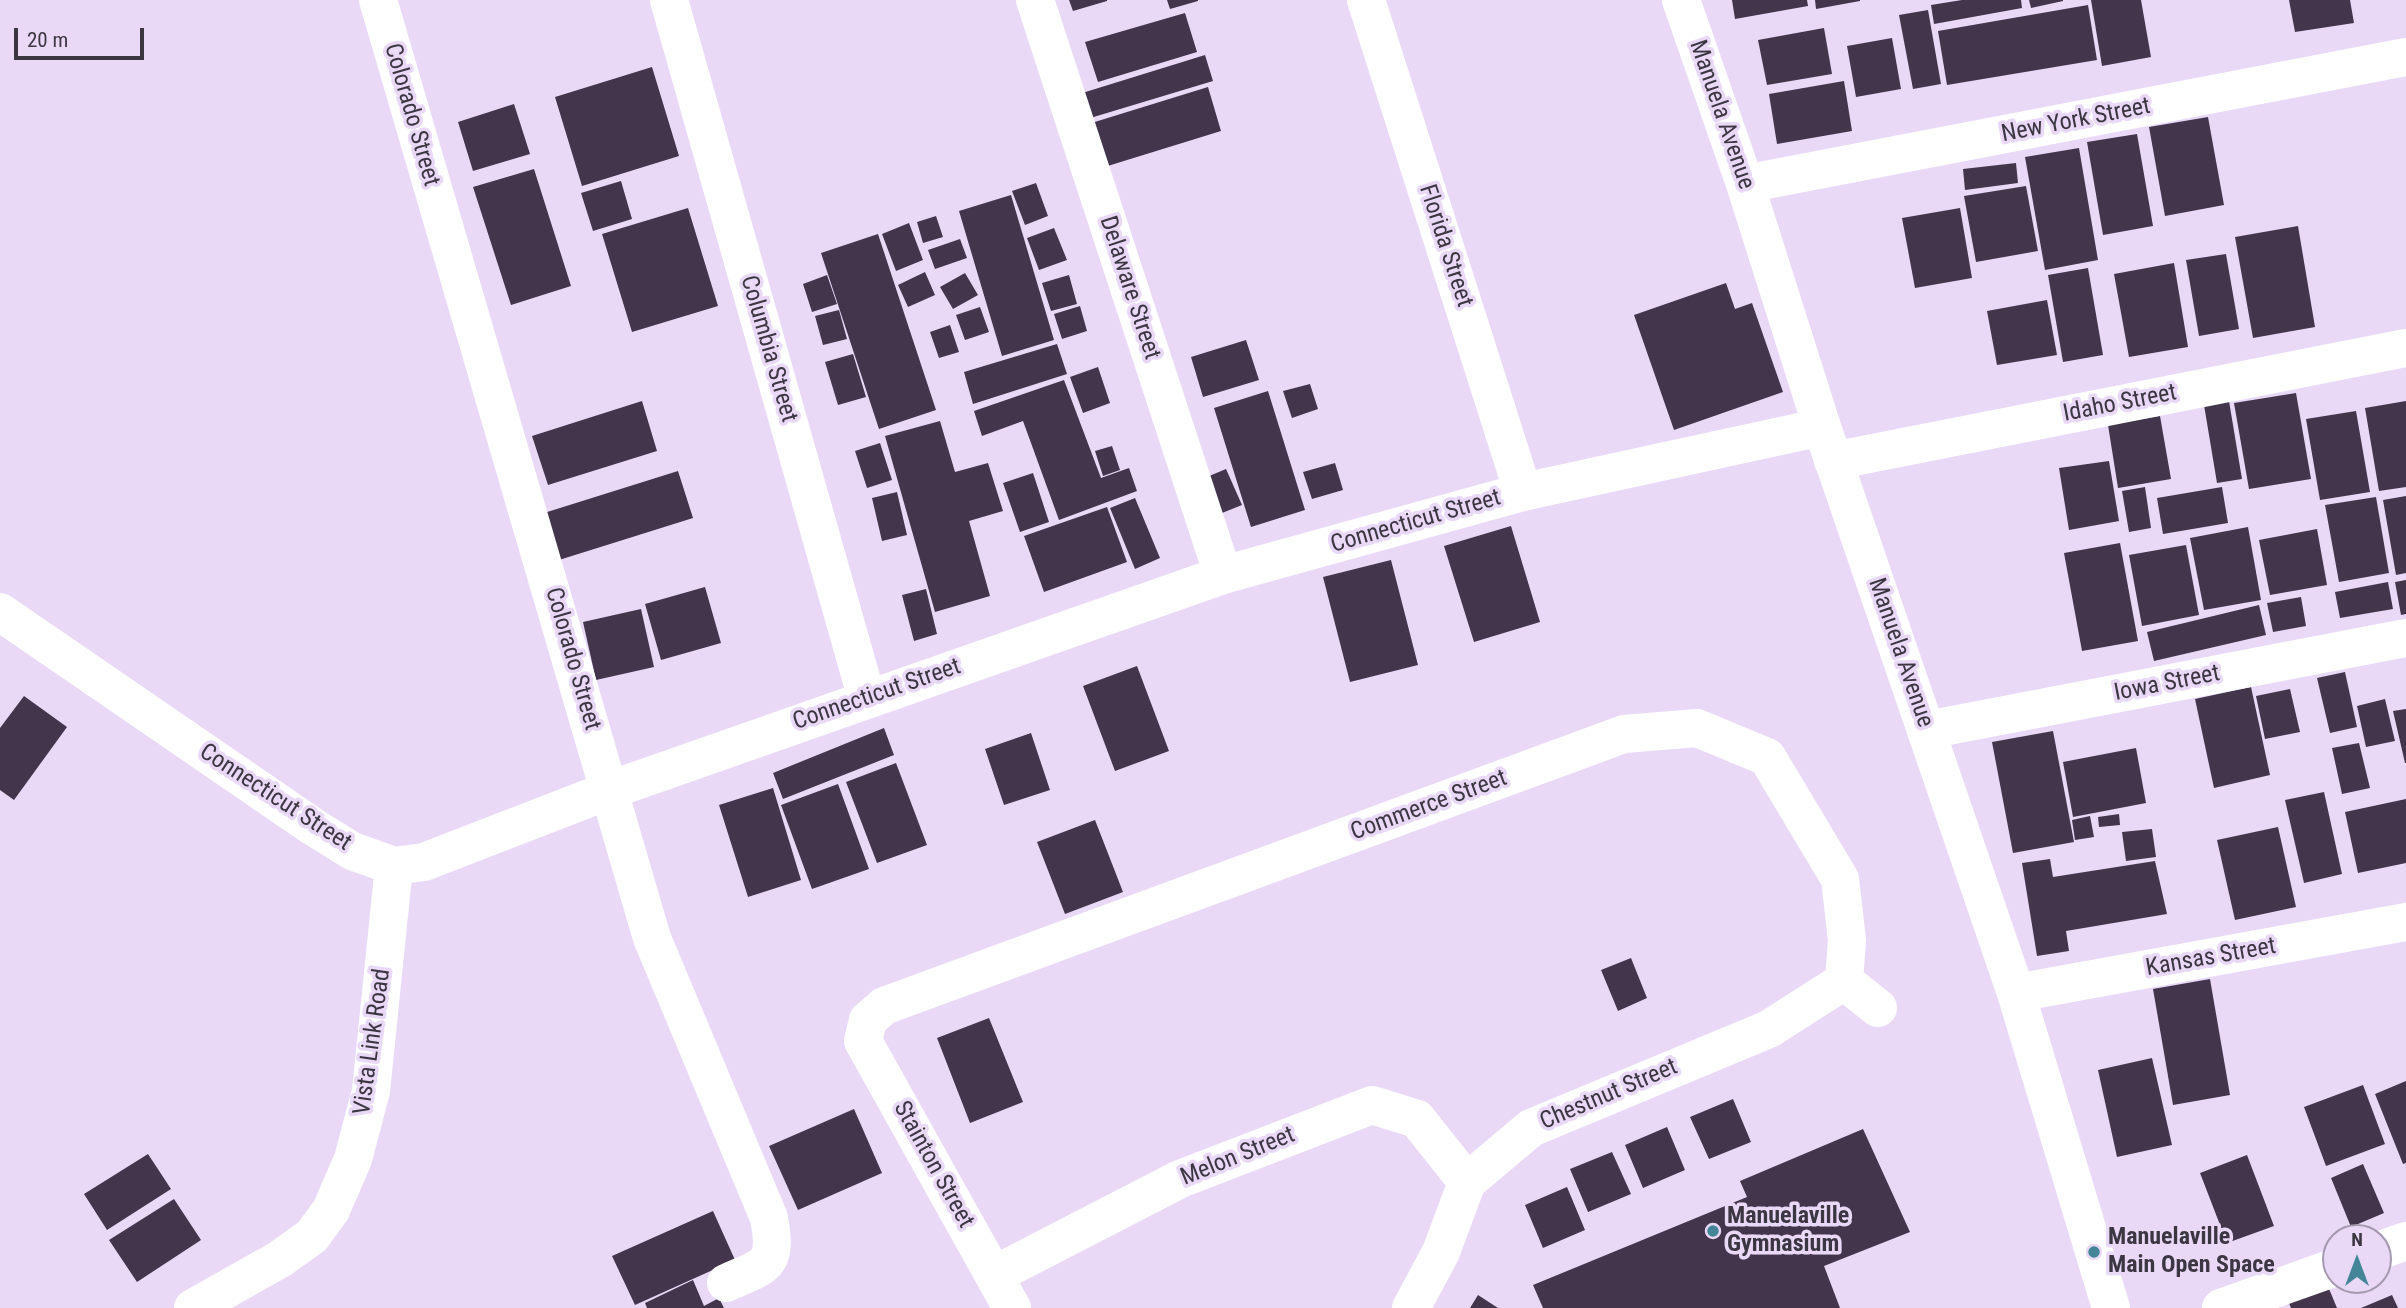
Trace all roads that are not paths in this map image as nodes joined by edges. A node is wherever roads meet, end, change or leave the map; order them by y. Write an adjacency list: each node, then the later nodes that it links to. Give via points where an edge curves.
1 (377, 0): 16 (street, Colorado Street)
2 (668, 0): 14 (street, Columbia Street)
3 (1035, 0): 11 (street, Delaware Street)
4 (1366, 0): 10 (street, Florida Street)
5 (1681, 0): 7 (street, Manuela Avenue)
6 (2406, 57): 7 (street, New York Street)
7 (1745, 184): 9 (street, Manuela Avenue)
8 (2406, 348): 9 (street, Idaho Street)
9 (1827, 444): 10 (street, Connecticut Street); 15 (street, Manuela Avenue)
10 (1523, 492): 11 (street, Connecticut Street)
11 (1223, 575): 14 (street, Connecticut Street)
12 (0, 612): 17 (street, Connecticut Street, via 312,826 352,851)
13 (2406, 638): 15 (street, Iowa Street)
14 (866, 698): 16 (street, Connecticut Street)
15 (1927, 730): 20 (street, Manuela Avenue)
16 (610, 790): 17 (street, Connecticut Street, via 424,862); 26 (street, Colorado Street, via 652,938 769,1218 773,1241 766,1265)
17 (394, 866): 27 (street, Vista Link Road, via 371,1091 352,1159 331,1210 312,1236 280,1259)
18 (2406, 922): 20 (street, Kansas Street)
19 (1844, 981): 21 (street); 22 (street, Commerce Street, via 1847,940 1840,879 1767,757 1696,728 1624,734 884,1006); 23 (street, Chestnut Street, via 1769,1029 1531,1128)
20 (2016, 993): 30 (street, Manuela Avenue)
21 (1878, 1008)
22 (868, 1020): 25 (street, Stainton Street, via 863,1041)
23 (1467, 1182): 25 (street, Melon Street, via 1417,1119 1372,1105 1180,1179); 29 (street, Chestnut Street, via 1441,1252)
24 (2322, 1272): 31 (street)
25 (994, 1275): 28 (street, Stainton Street)
26 (726, 1283)
27 (193, 1308)
28 (1012, 1308)
29 (1411, 1308)
30 (2111, 1308)
31 (2221, 1308)

